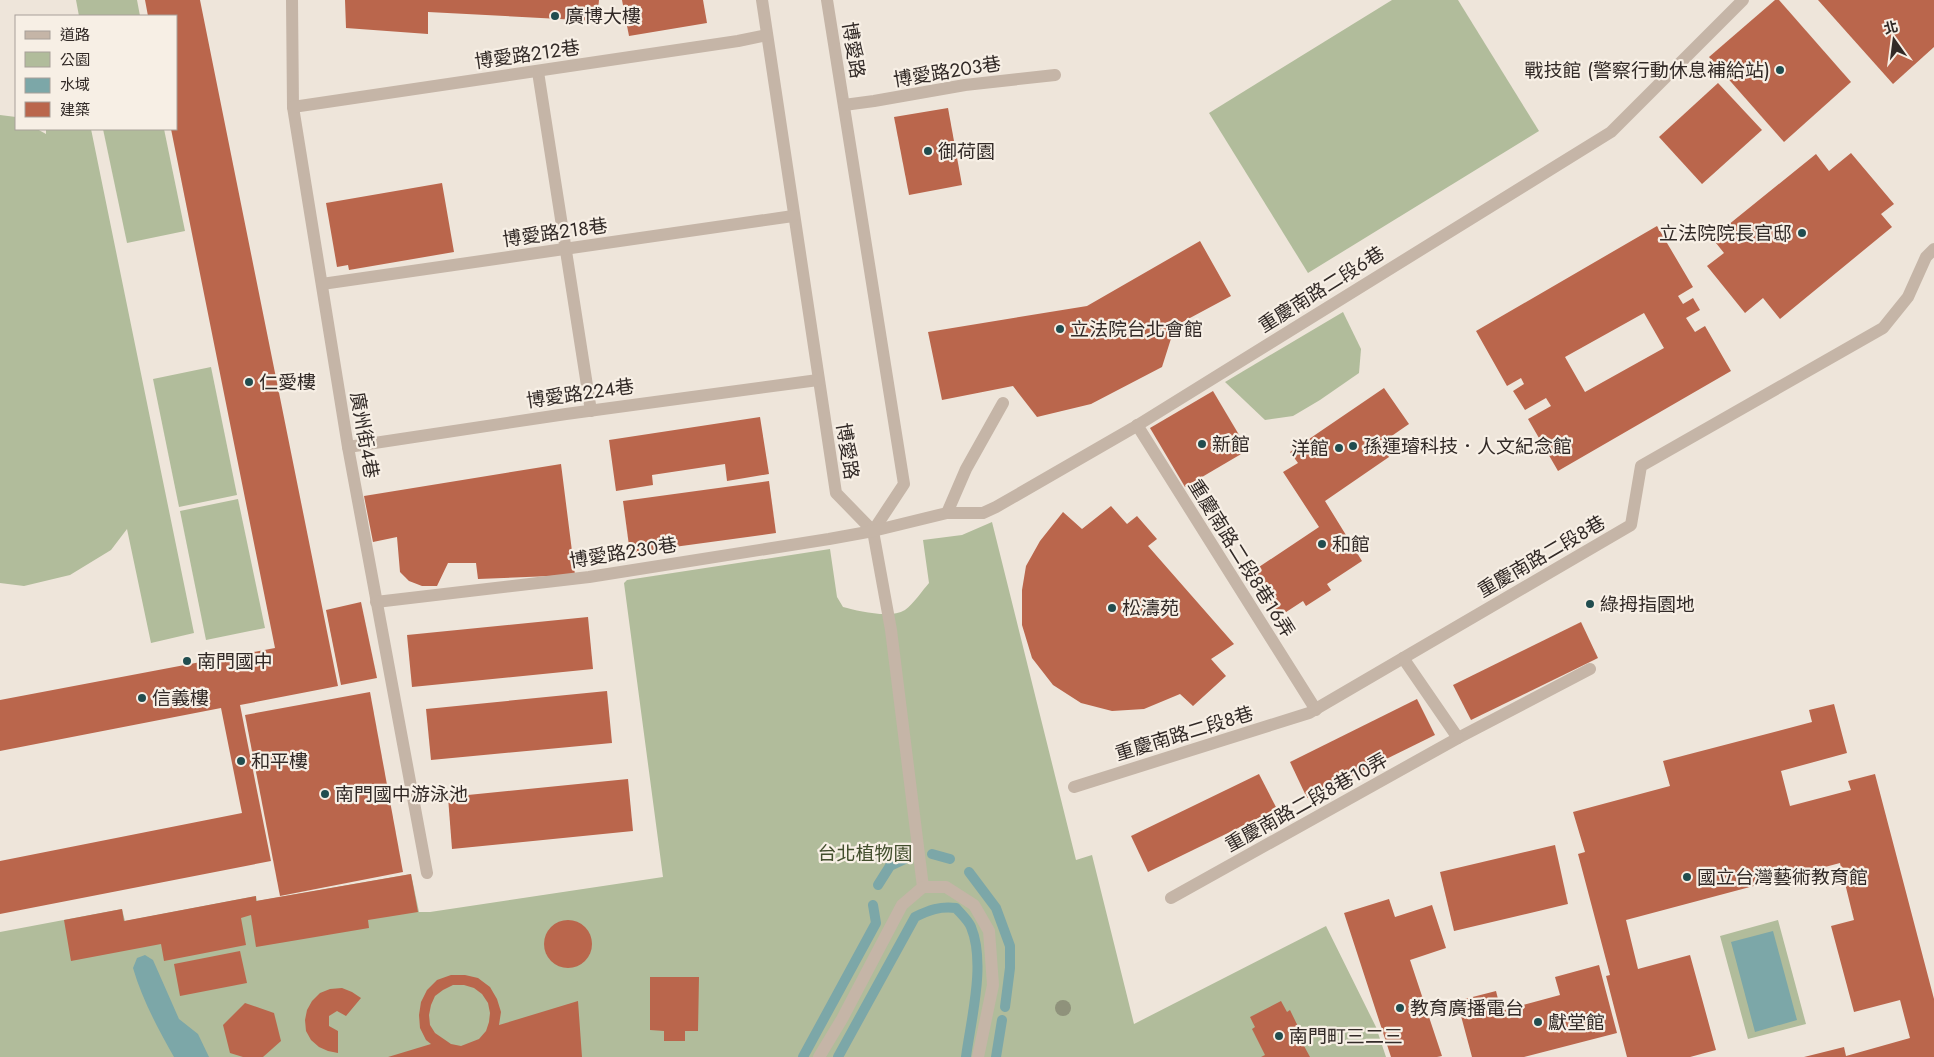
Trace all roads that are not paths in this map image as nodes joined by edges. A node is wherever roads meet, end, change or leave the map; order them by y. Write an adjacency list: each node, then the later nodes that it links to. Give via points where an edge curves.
1 (292, 0): 9 (street, 廣州街4巷)
2 (762, 0): 5 (street, 博愛路)
3 (827, 0): 8 (street, 博愛路)
4 (1743, 0): 17 (street, 重慶南路二段6巷, via 1611,132)
5 (767, 35): 6 (street, 博愛路212巷); 10 (street, 博愛路)
6 (538, 72): 9 (street, 博愛路212巷); 11 (street)
7 (1055, 75): 8 (street, 博愛路203巷, via 965,85)
8 (844, 105): 20 (street, 博愛路, via 904,484)
9 (293, 107): 13 (street, 廣州街4巷)
10 (793, 216): 11 (street, 博愛路218巷); 14 (street, 博愛路)
11 (566, 249): 13 (street, 博愛路218巷); 16 (street)
12 (1934, 249): 22 (street, 重慶南路二段8巷, via 1926,257 1908,297 1883,328 1641,466 1631,525)
13 (322, 284): 18 (street, 廣州街4巷)
14 (818, 380): 16 (street, 博愛路224巷); 20 (street, 博愛路, via 836,493)
15 (1003, 403): 19 (street, via 966,469)
16 (591, 411): 18 (street, 博愛路224巷)
17 (1137, 425): 19 (street, 重慶南路二段6巷, via 996,507 983,513); 24 (street, 重慶南路二段8巷16弄)
18 (348, 446): 21 (street, 廣州街4巷)
19 (948, 513): 20 (street, 重慶南路二段6巷)
20 (874, 531): 21 (street, 博愛路230巷, via 590,577); 28 (street, via 891,630)
21 (376, 602): 27 (street, 廣州街4巷)
22 (1403, 658): 24 (street, 重慶南路二段8巷); 25 (street)
23 (1590, 669): 25 (street, 重慶南路二段8巷10弄)
24 (1316, 710): 26 (street, 重慶南路二段8巷)
25 (1458, 738): 29 (street, 重慶南路二段8巷10弄)
26 (1074, 787)
27 (427, 873)
28 (922, 887): 30 (street, via 902,905); 31 (street, via 946,887 967,900 974,905 989,931 993,985)
29 (1171, 898)
30 (819, 1057)
31 (978, 1057)

